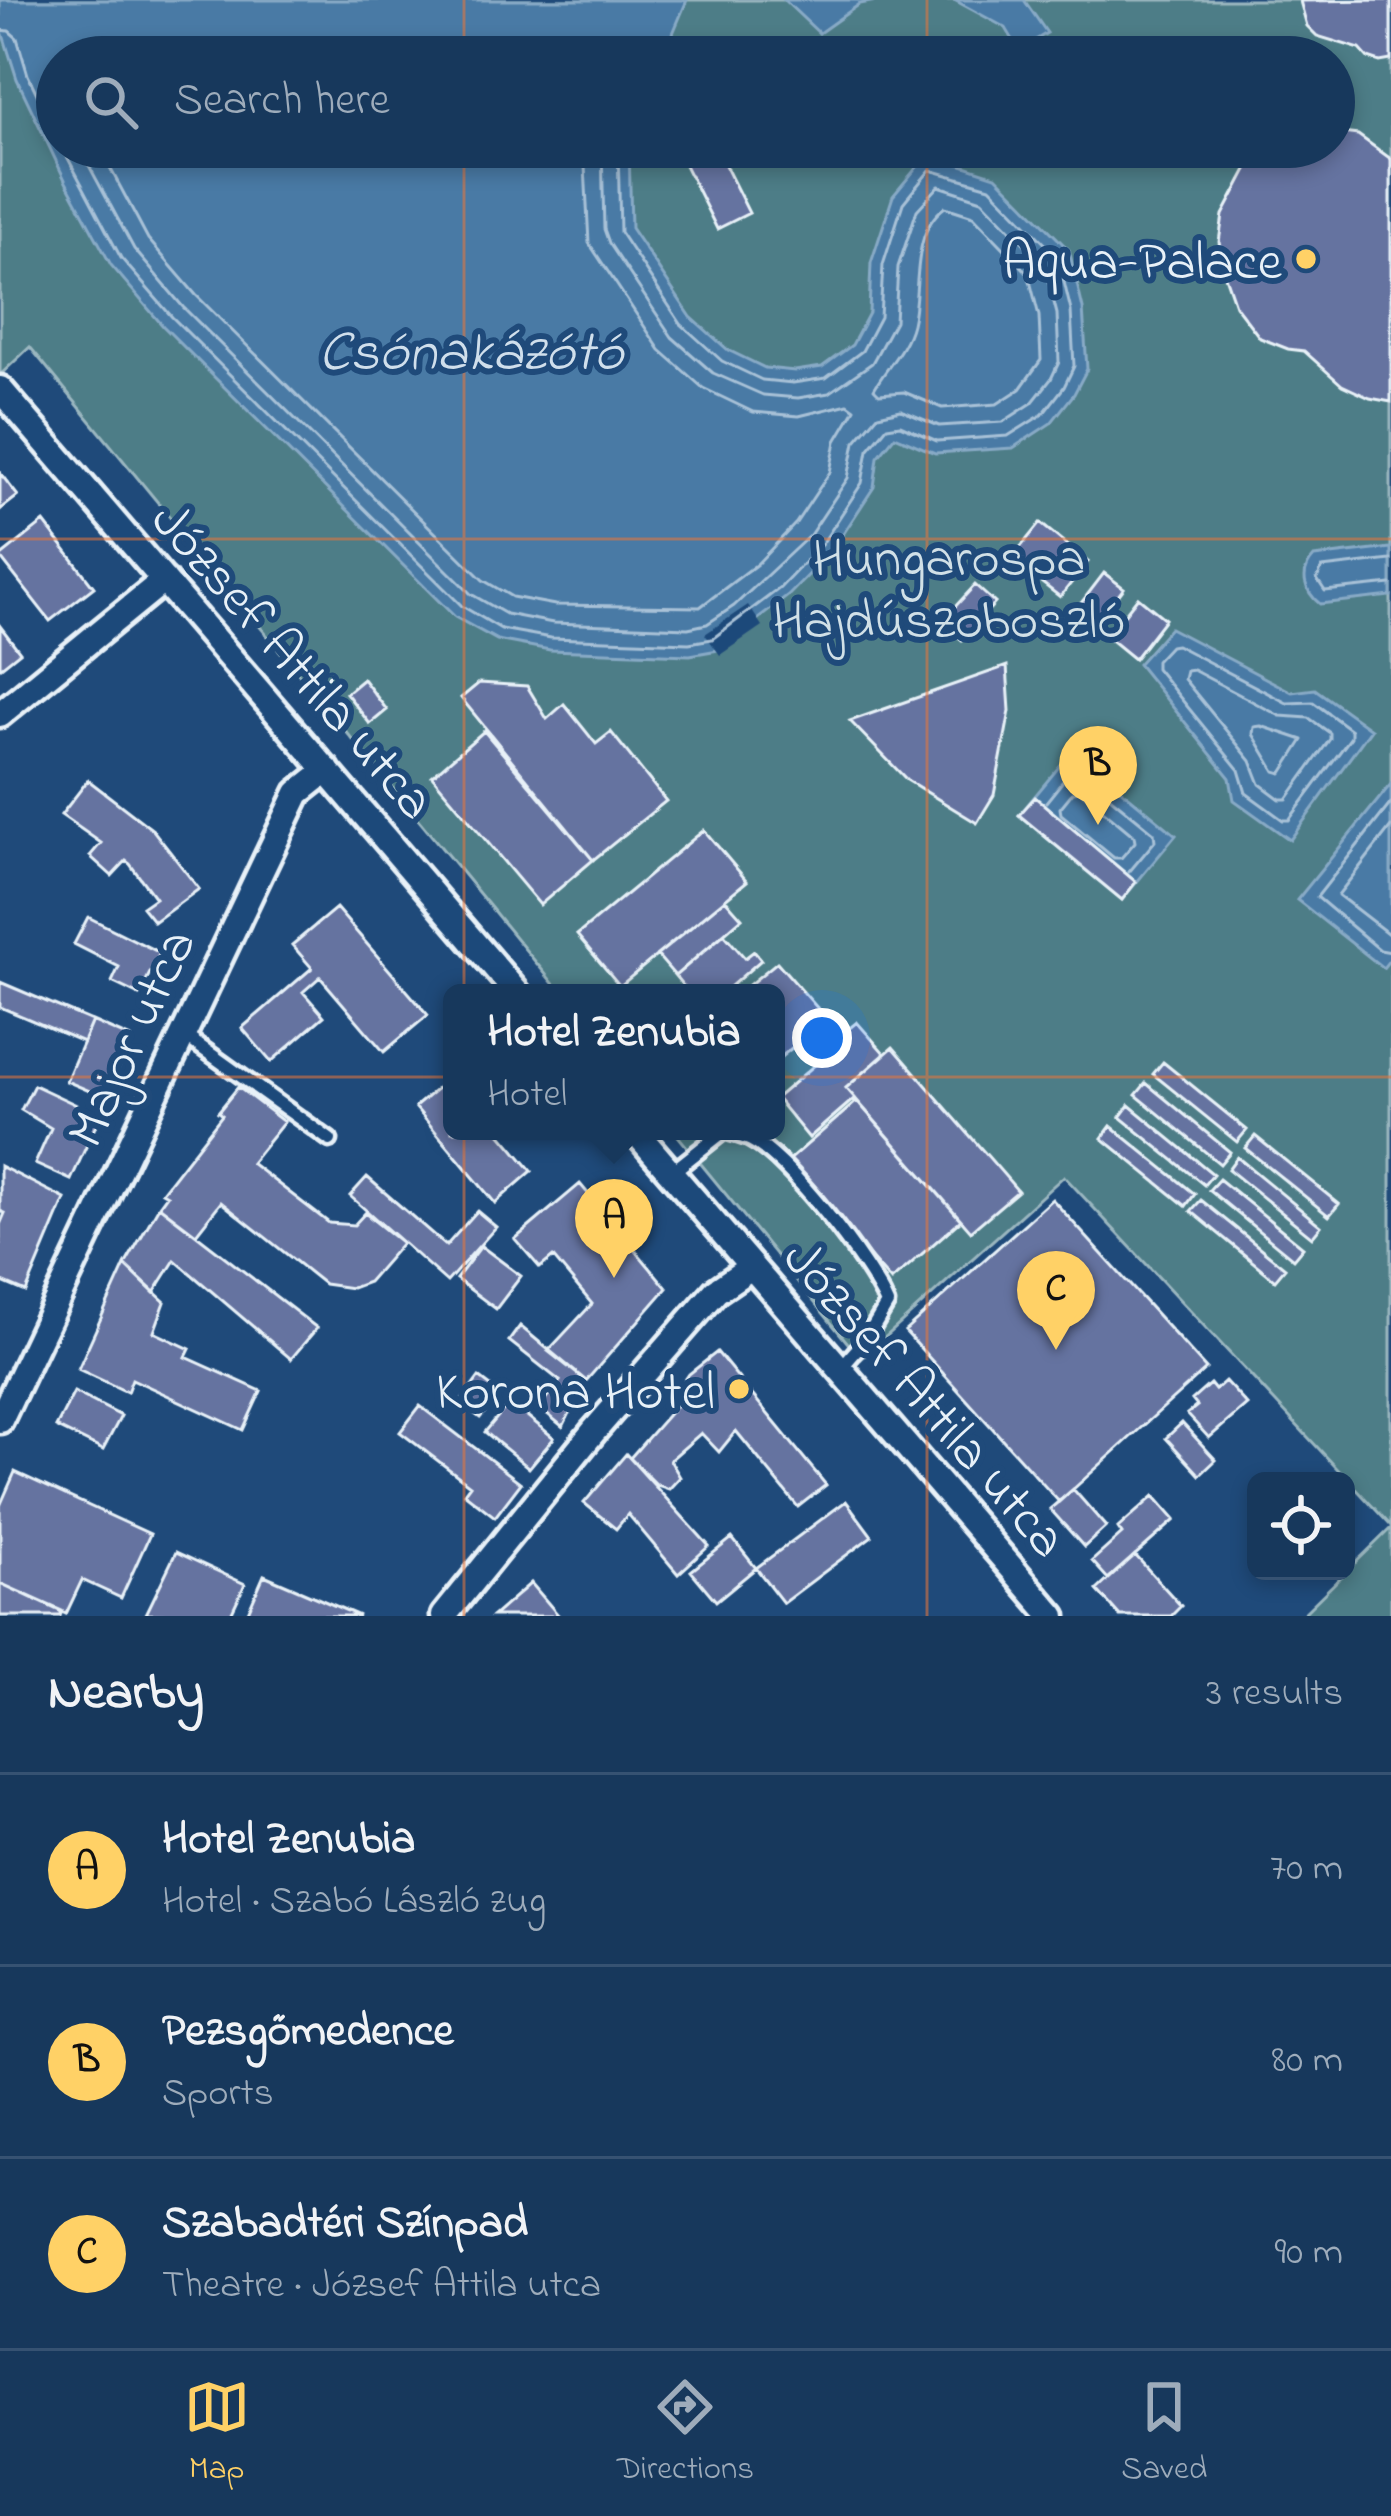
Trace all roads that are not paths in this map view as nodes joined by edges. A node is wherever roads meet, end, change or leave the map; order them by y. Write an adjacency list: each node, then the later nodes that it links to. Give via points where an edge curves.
1 (0, 389): 2 (street, József Attila utca)
2 (164, 580): 3 (street); 4 (street, József Attila utca)
3 (0, 714)
4 (327, 770): 5 (street, József Attila utca); 6 (street, Major utca, via 298,793)
5 (509, 984)
6 (183, 1034): 7 (lane); 14 (street, Major utca)
7 (330, 1140)
8 (643, 1140): 11 (street, József Attila utca)
9 (713, 1140): 11 (lane)
10 (751, 1140): 13 (lane, via 814,1200 874,1274 887,1304)
11 (671, 1173): 12 (street, József Attila utca)
12 (751, 1267): 13 (street, József Attila utca); 15 (street, via 716,1291)
13 (840, 1370): 16 (street, József Attila utca)
14 (0, 1420)
15 (444, 1616)
16 (1053, 1616)

